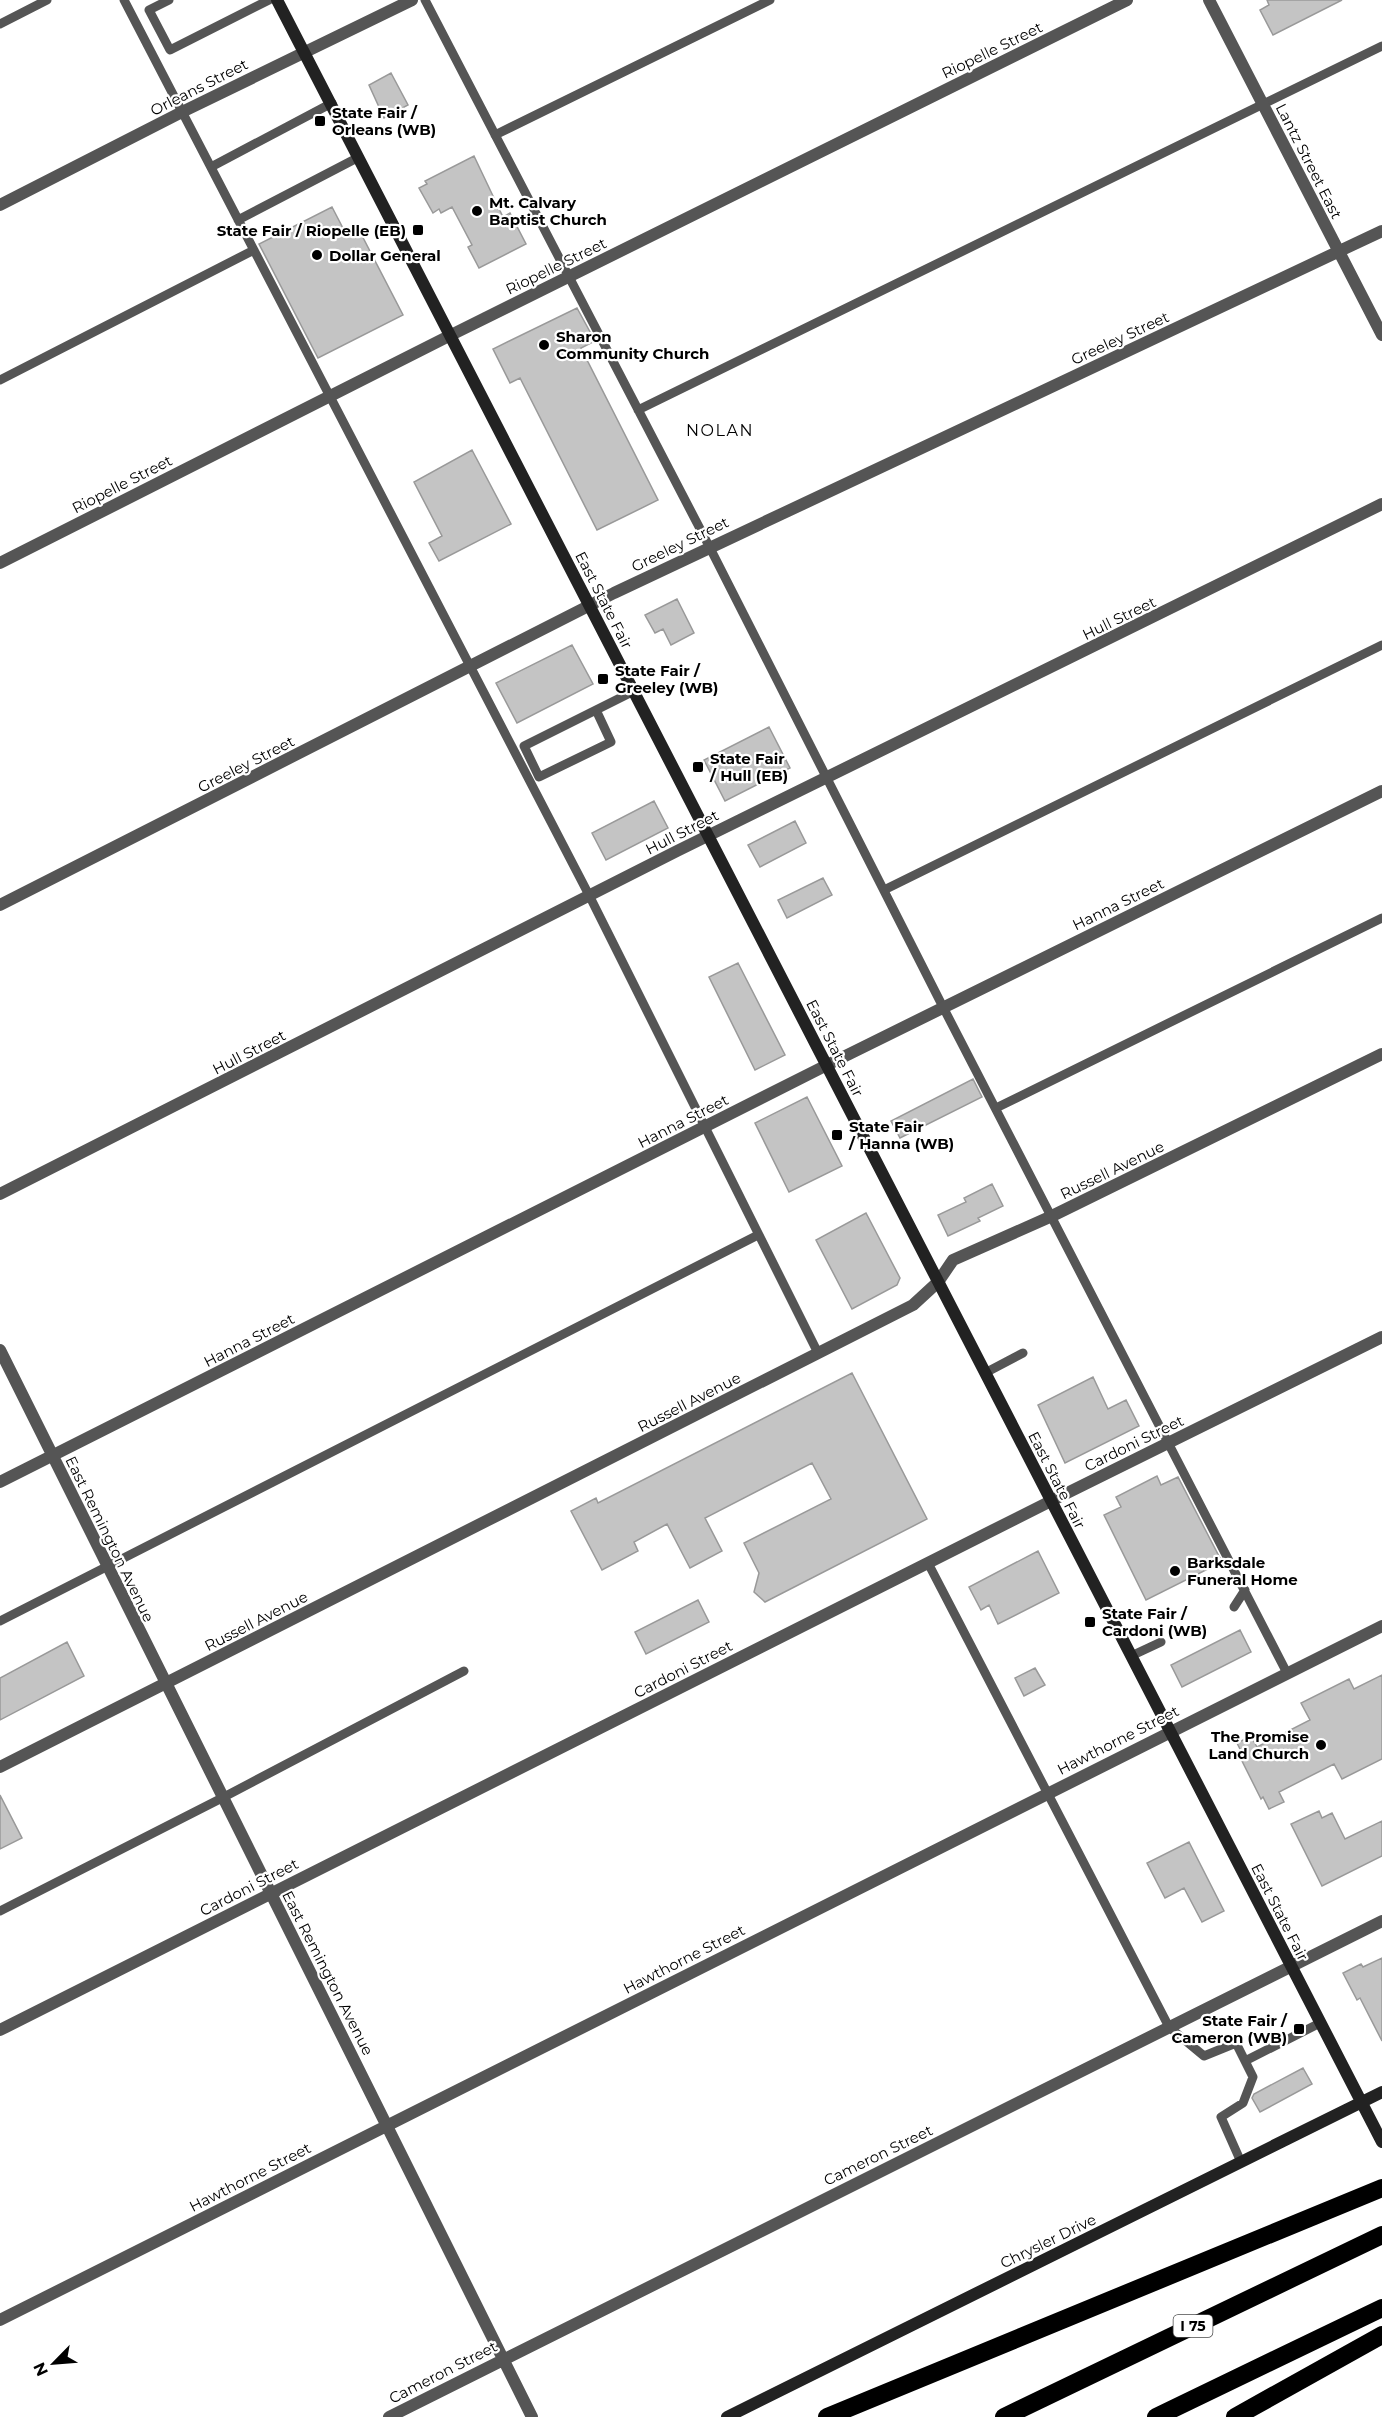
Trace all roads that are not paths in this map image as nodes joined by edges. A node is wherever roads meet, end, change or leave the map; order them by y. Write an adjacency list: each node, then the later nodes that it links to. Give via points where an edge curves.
1 (47, 0): 11 (lane)
2 (124, 0): 16 (lane)
3 (169, 0): 4 (lane, via 148,10 170,50)
4 (269, 0)
5 (277, 0): 13 (street, East State Fair)
6 (412, 0): 13 (street, Orleans Street)
7 (425, 0): 17 (lane)
8 (770, 0): 17 (lane)
9 (1127, 0): 25 (street, Riopelle Street)
10 (1209, 0): 15 (street, Lantz Street East)
11 (0, 24)
12 (1382, 46): 15 (lane)
13 (303, 52): 14 (street, East State Fair); 16 (street, Orleans Street)
14 (332, 103): 18 (street, East State Fair); 19 (lane)
15 (1263, 104): 24 (street, Lantz Street East); 30 (lane)
16 (182, 112): 19 (lane); 20 (street, Orleans Street)
17 (495, 135): 25 (lane)
18 (359, 157): 21 (lane); 26 (street, East State Fair)
19 (211, 167): 21 (lane)
20 (0, 205)
21 (238, 220): 23 (lane)
22 (1382, 231): 24 (street, Greeley Street)
23 (254, 250): 28 (lane); 29 (lane)
24 (1340, 252): 27 (street, Lantz Street East); 32 (street, Greeley Street)
25 (569, 276): 26 (street, Riopelle Street); 30 (lane)
26 (451, 335): 29 (street, Riopelle Street); 34 (street, East State Fair)
27 (1382, 335)
28 (0, 380)
29 (329, 396): 33 (street, Riopelle Street); 36 (lane)
30 (638, 410): 32 (lane)
31 (1382, 504): 39 (street, Hull Street)
32 (709, 546): 34 (street, Greeley Street); 39 (lane)
33 (0, 563)
34 (589, 606): 36 (street, Greeley Street); 37 (street, East State Fair)
35 (1382, 645): 42 (lane)
36 (470, 667): 43 (lane); 44 (street, Greeley Street)
37 (634, 691): 38 (lane); 41 (street, East State Fair)
38 (596, 710): 38 (lane, via 524,746 539,777 611,742)
39 (826, 778): 41 (street, Hull Street); 42 (lane)
40 (1382, 791): 46 (street, Hanna Street)
41 (707, 837): 43 (street, Hull Street); 48 (street, East State Fair)
42 (884, 890): 46 (lane)
43 (590, 897): 50 (lane); 51 (street, Hull Street)
44 (0, 905)
45 (1382, 918): 49 (lane)
46 (943, 1007): 48 (street, Hanna Street); 49 (lane)
47 (1382, 1054): 52 (street, Russell Avenue)
48 (827, 1065): 50 (street, Hanna Street); 54 (street, East State Fair)
49 (996, 1108): 52 (lane)
50 (703, 1127): 53 (lane); 61 (street, Hanna Street)
51 (0, 1194)
52 (1052, 1216): 54 (street, Russell Avenue, via 953,1260); 60 (lane)
53 (758, 1235): 57 (lane); 65 (lane)
54 (938, 1282): 57 (street, Russell Avenue, via 913,1305); 59 (street, East State Fair)
55 (1382, 1338): 60 (street, Cardoni Street)
56 (0, 1350): 61 (street, East Remington Avenue)
57 (818, 1353): 74 (street, Russell Avenue)
58 (1023, 1353): 59 (lane)
59 (985, 1373): 63 (street, East State Fair)
60 (1170, 1442): 63 (street, Cardoni Street); 66 (lane)
61 (52, 1456): 62 (street, Hanna Street); 65 (street, East Remington Avenue)
62 (0, 1482)
63 (1051, 1501): 64 (street, Cardoni Street); 71 (street, East State Fair)
64 (928, 1563): 77 (lane); 79 (street, Cardoni Street)
65 (107, 1567): 68 (lane); 74 (street, East Remington Avenue)
66 (1245, 1590): 67 (lane); 73 (lane)
67 (1234, 1607)
68 (0, 1621)
69 (1382, 1626): 73 (street, Hawthorne Street)
70 (1161, 1642): 71 (lane)
71 (1131, 1656): 75 (street, East State Fair)
72 (465, 1671): 78 (lane)
73 (1287, 1672): 75 (street, Hawthorne Street)
74 (165, 1684): 76 (street, Russell Avenue); 78 (street, East Remington Avenue)
75 (1170, 1731): 77 (street, Hawthorne Street); 82 (street, East State Fair)
76 (0, 1767)
77 (1048, 1792): 84 (lane); 89 (street, Hawthorne Street)
78 (222, 1798): 79 (street, East Remington Avenue); 80 (lane)
79 (271, 1893): 85 (street, Cardoni Street); 89 (street, East Remington Avenue)
80 (0, 1911)
81 (1382, 1921): 82 (street, Cameron Street)
82 (1291, 1966): 83 (street, East State Fair); 84 (street, Cameron Street)
83 (1320, 2023): 86 (lane); 88 (street, East State Fair)
84 (1169, 2027): 86 (lane, via 1204,2056 1236,2043); 97 (street, Cameron Street)
85 (0, 2030)
86 (1245, 2061): 91 (lane, via 1252,2078 1243,2103 1221,2117)
87 (1382, 2092): 88 (street, Chrysler Drive)
88 (1361, 2102): 90 (street, East State Fair); 91 (street, Chrysler Drive)
89 (387, 2125): 95 (street, Hawthorne Street); 97 (street, East Remington Avenue)
90 (1382, 2142)
91 (1241, 2162): 100 (street, Chrysler Drive)
92 (1382, 2188): 101 (highway)
93 (1382, 2235): 102 (highway, I 75)
94 (1382, 2308): 103 (highway)
95 (0, 2320)
96 (1382, 2335): 104 (highway)
97 (503, 2359): 98 (street, Cameron Street); 99 (street, East Remington Avenue)
98 (389, 2417)
99 (532, 2417)
100 (727, 2417)
101 (826, 2417)
102 (1004, 2417)
103 (1156, 2417)
104 (1235, 2417)

